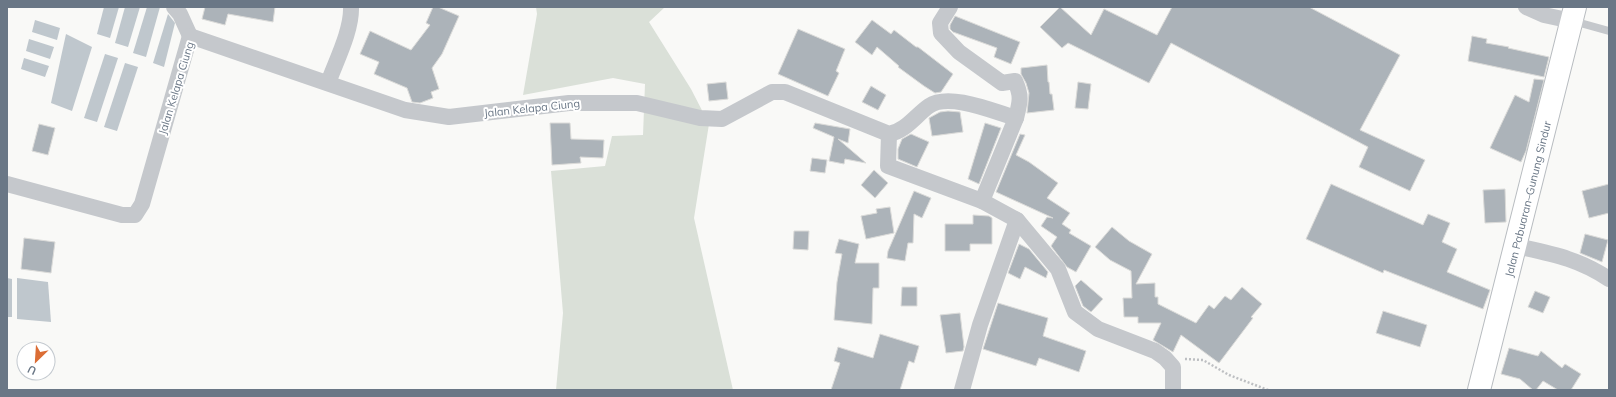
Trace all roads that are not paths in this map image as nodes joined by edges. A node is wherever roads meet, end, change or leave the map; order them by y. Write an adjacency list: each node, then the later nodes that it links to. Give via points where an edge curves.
1 (174, 7): 7 (street)
2 (351, 7): 8 (street, via 344,40)
3 (950, 7): 9 (street, via 940,23 941,32 959,52 1002,83 1015,81 1020,92)
4 (1526, 7): 5 (street, via 1544,15)
5 (1574, 14): 6 (lane); 14 (street, Jalan Pabuaran–Gunung Sindur)
6 (1609, 31)
7 (190, 36): 8 (street, Jalan Kelapa Ciung); 11 (street, Jalan Kelapa Ciung, via 142,204 135,215 122,215)
8 (328, 83): 10 (street, Jalan Kelapa Ciung, via 404,110 450,117 570,103 637,103 700,118 722,119 772,92 785,92)
9 (1016, 118): 10 (street, via 956,101 942,101 930,105 898,133); 12 (street)
10 (889, 134): 12 (street, via 888,166)
11 (7, 184)
12 (982, 201): 13 (street)
13 (1017, 220): 16 (street, via 980,325); 17 (street, via 1058,269 1075,312 1098,329 1155,351 1165,358 1173,367)
14 (1516, 246): 15 (street, via 1563,256 1592,268); 18 (street, Jalan Pabuaran–Gunung Sindur)
15 (1609, 279)
16 (962, 390)
17 (1173, 390)
18 (1479, 390)

